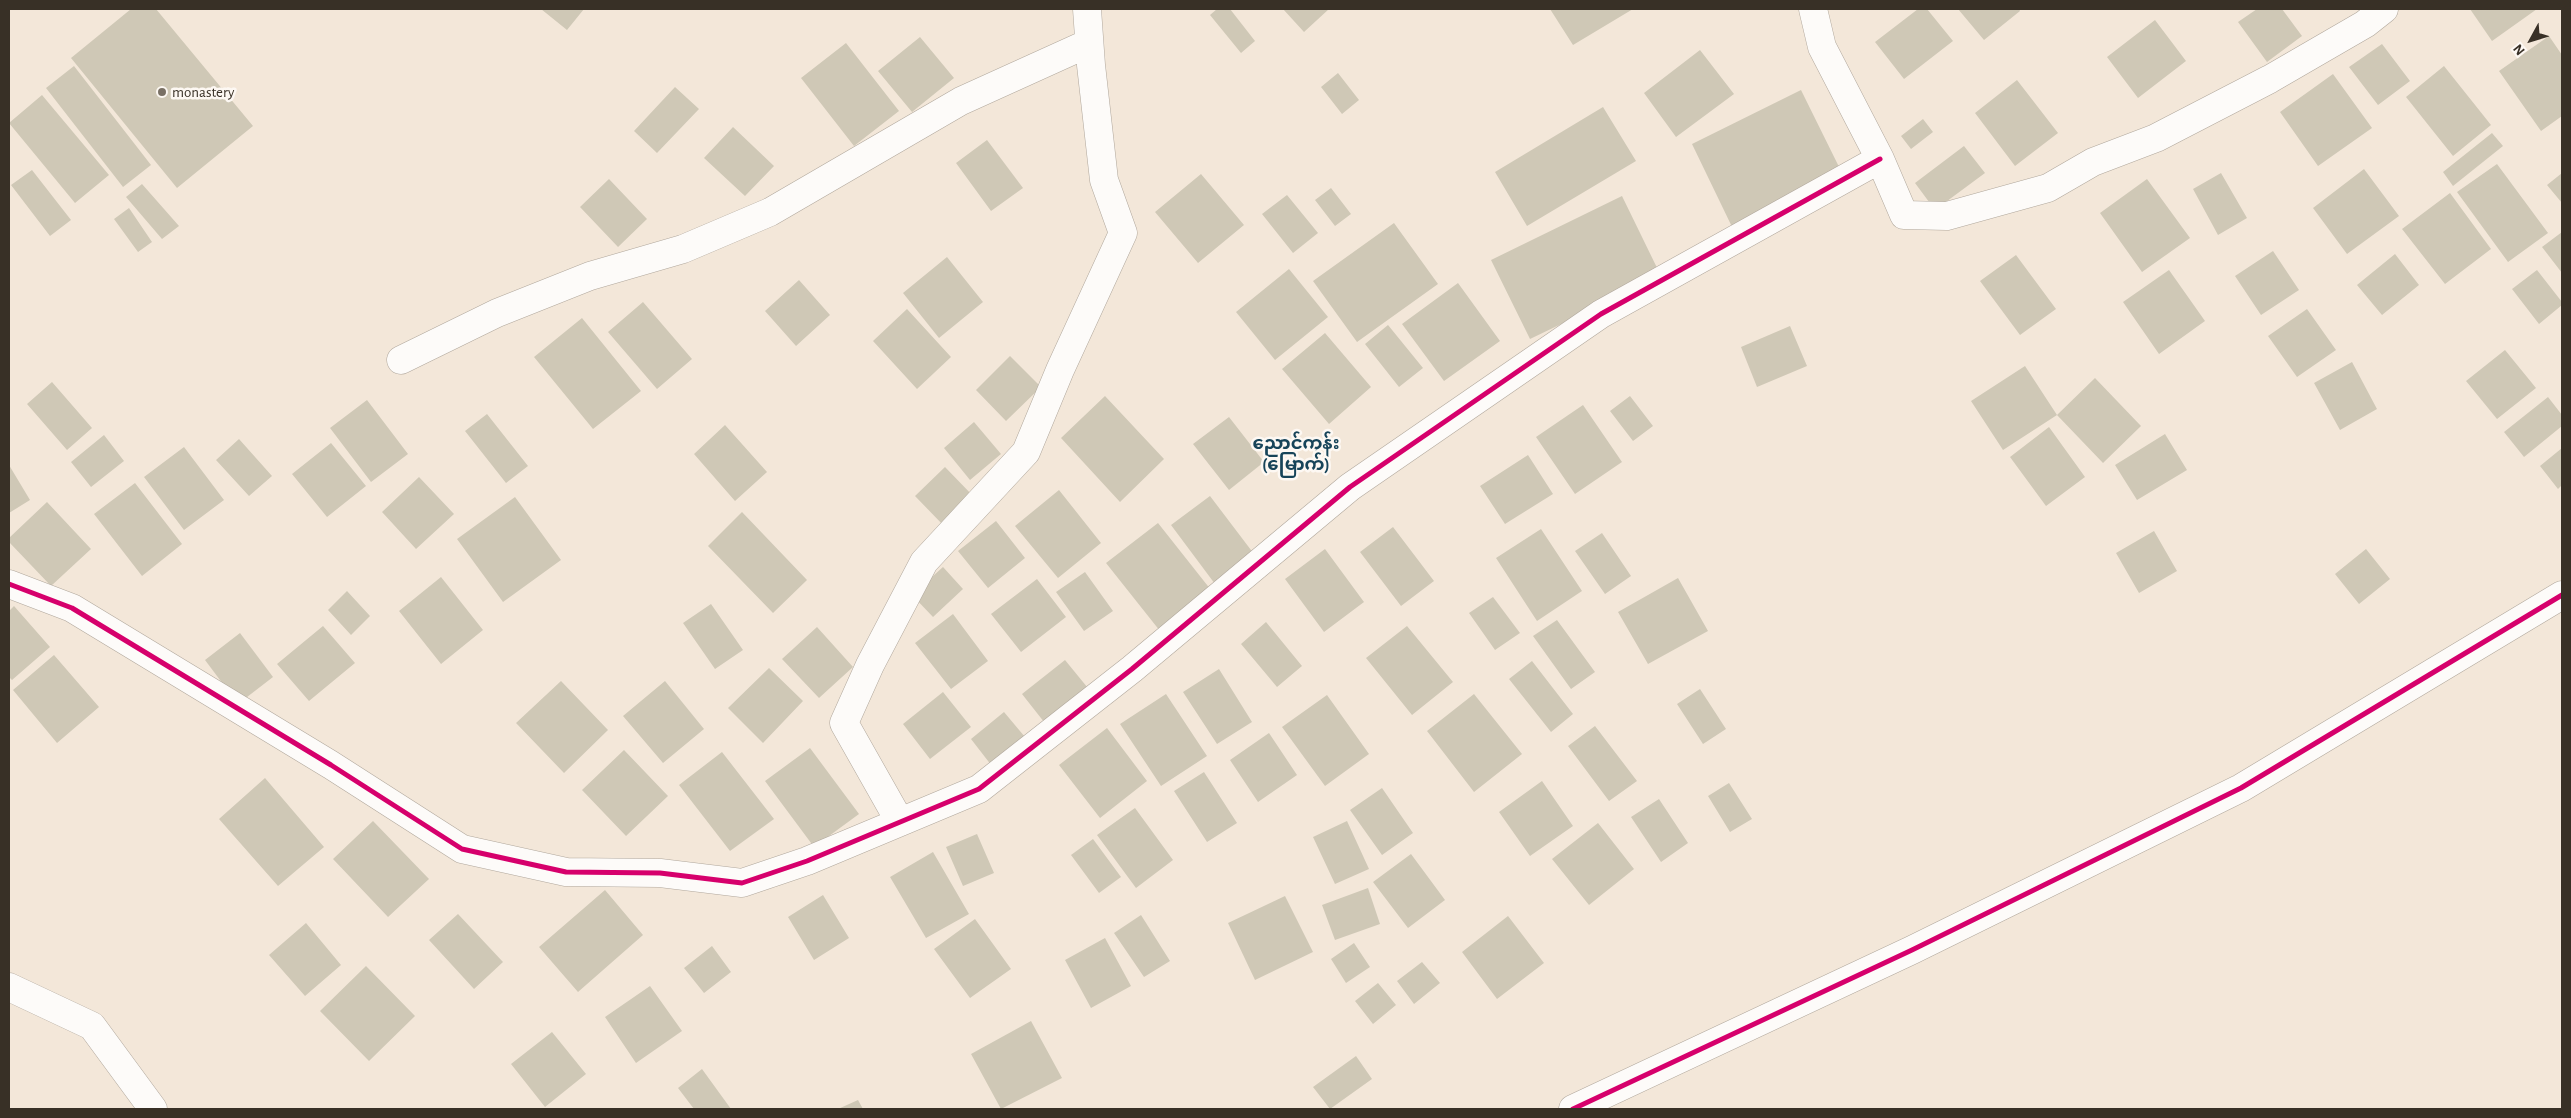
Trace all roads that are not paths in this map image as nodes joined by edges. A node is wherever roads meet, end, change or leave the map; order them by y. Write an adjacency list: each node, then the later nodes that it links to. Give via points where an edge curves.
1 (1088, 9): 4 (street)
2 (1813, 9): 5 (street, via 1822,47)
3 (2384, 9): 5 (street, via 2365,24 2270,79 2156,138 2093,162 2048,188 1947,216 1904,215)
4 (1089, 43): 6 (street, via 961,101 770,212 683,249 590,276 497,312); 9 (street, via 1104,180 1123,233 1026,452 924,562 870,665 844,723)
5 (1880, 159): 9 (street, via 1601,314 1350,487 1124,675 979,789)
6 (401, 360)
7 (9, 584): 9 (street, via 72,608 331,765 462,849 566,872 660,873 742,883 807,862)
8 (2562, 595): 12 (street, via 2241,788 1912,950)
9 (900, 822)
10 (9, 987): 11 (street, via 92,1026)
11 (152, 1109)
12 (1573, 1109)

